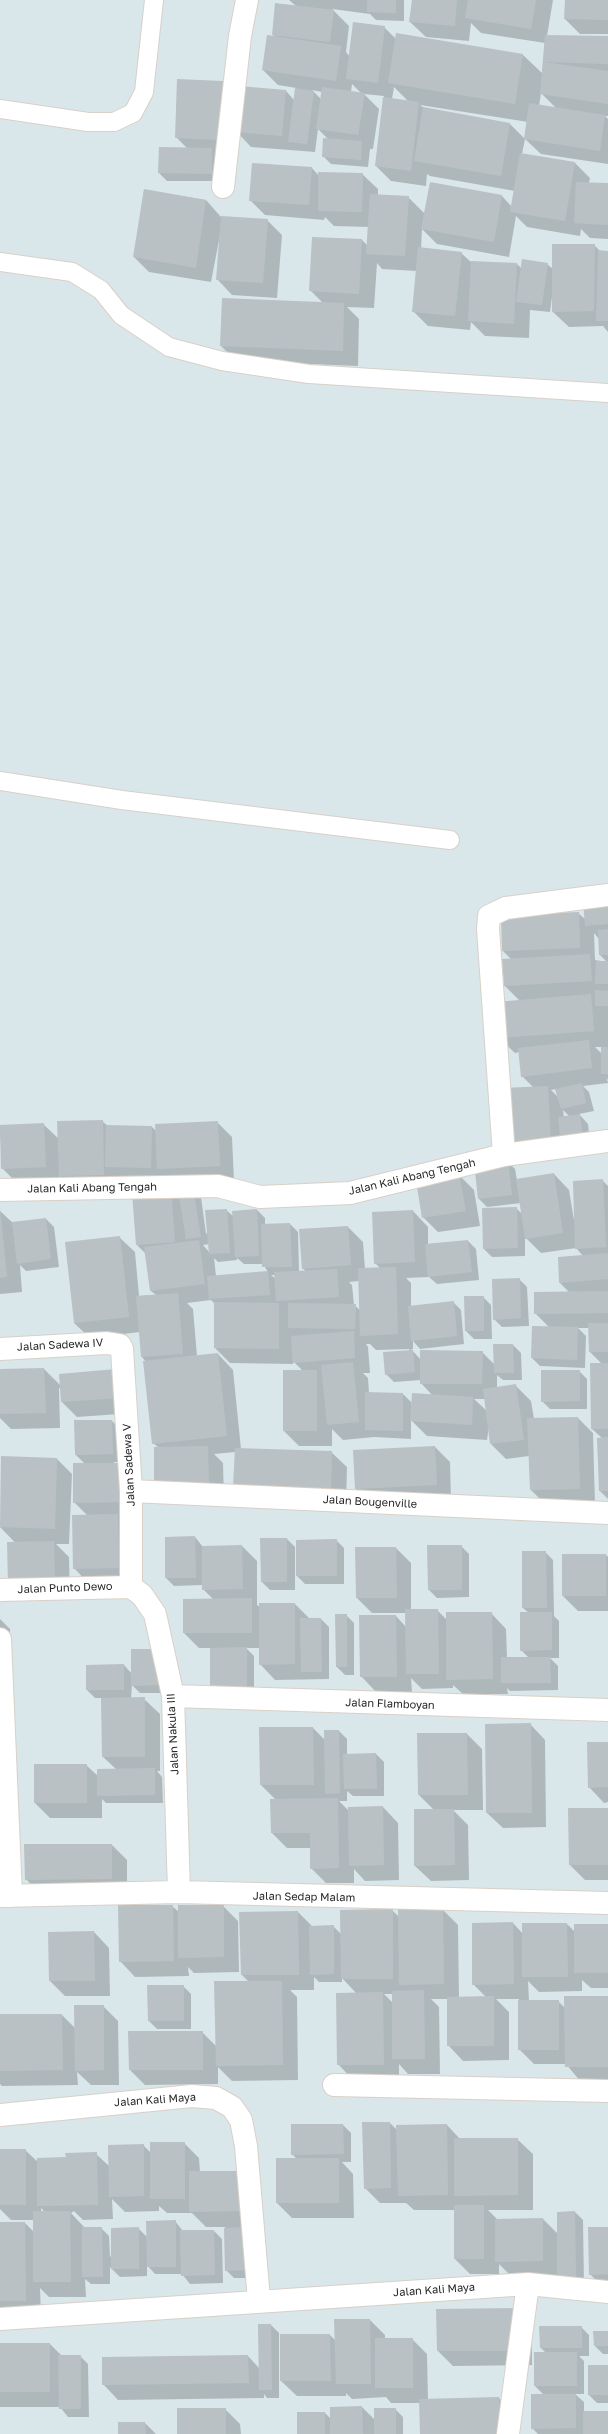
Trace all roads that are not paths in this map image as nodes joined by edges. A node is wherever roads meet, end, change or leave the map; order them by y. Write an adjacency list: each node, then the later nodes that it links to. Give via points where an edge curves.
1 (154, 0): 3 (lane, via 144,92 133,113 114,122 88,122)
2 (247, 0): 4 (street, via 240,36)
3 (0, 109)
4 (223, 187)
5 (0, 262): 6 (lane, via 72,272 101,290 121,315 170,347 222,361 309,374)
6 (608, 393)
7 (0, 780): 8 (lane, via 122,800)
8 (450, 840)
9 (608, 895): 11 (street, via 506,908 490,916 488,929)
10 (608, 1141): 11 (street, Jalan Kali Abang Tengah)
11 (504, 1155): 12 (street, Jalan Kali Abang Tengah, via 350,1193 260,1197 218,1186)
12 (0, 1190)
13 (120, 1345): 14 (street, Jalan Sadewa IV, via 106,1343); 15 (street, Jalan Sadewa V, via 123,1355)
14 (0, 1349)
15 (131, 1491): 16 (street, Jalan Bougenville); 17 (street, Jalan Sadewa V)
16 (608, 1513)
17 (131, 1587): 18 (street, Jalan Punto Dewo); 20 (street, Jalan Nakula III, via 142,1595 155,1614)
18 (0, 1590)
19 (0, 1638): 23 (street)
20 (173, 1696): 21 (street, Jalan Flamboyan); 22 (street, Jalan Nakula III)
21 (608, 1710)
22 (179, 1892): 23 (street, Jalan Sedap Malam); 24 (street, Jalan Sedap Malam)
23 (6, 1896)
24 (608, 1903)
25 (334, 2085): 26 (street)
26 (608, 2091)
27 (0, 2115): 30 (street, Jalan Kali Maya, via 192,2096 216,2098 232,2107 241,2120 246,2146)
28 (528, 2284): 29 (street, Jalan Kali Maya); 30 (street, Jalan Kali Maya); 32 (street)
29 (608, 2292)
30 (259, 2300): 31 (street, Jalan Kali Maya)
31 (0, 2319)
32 (508, 2434)

